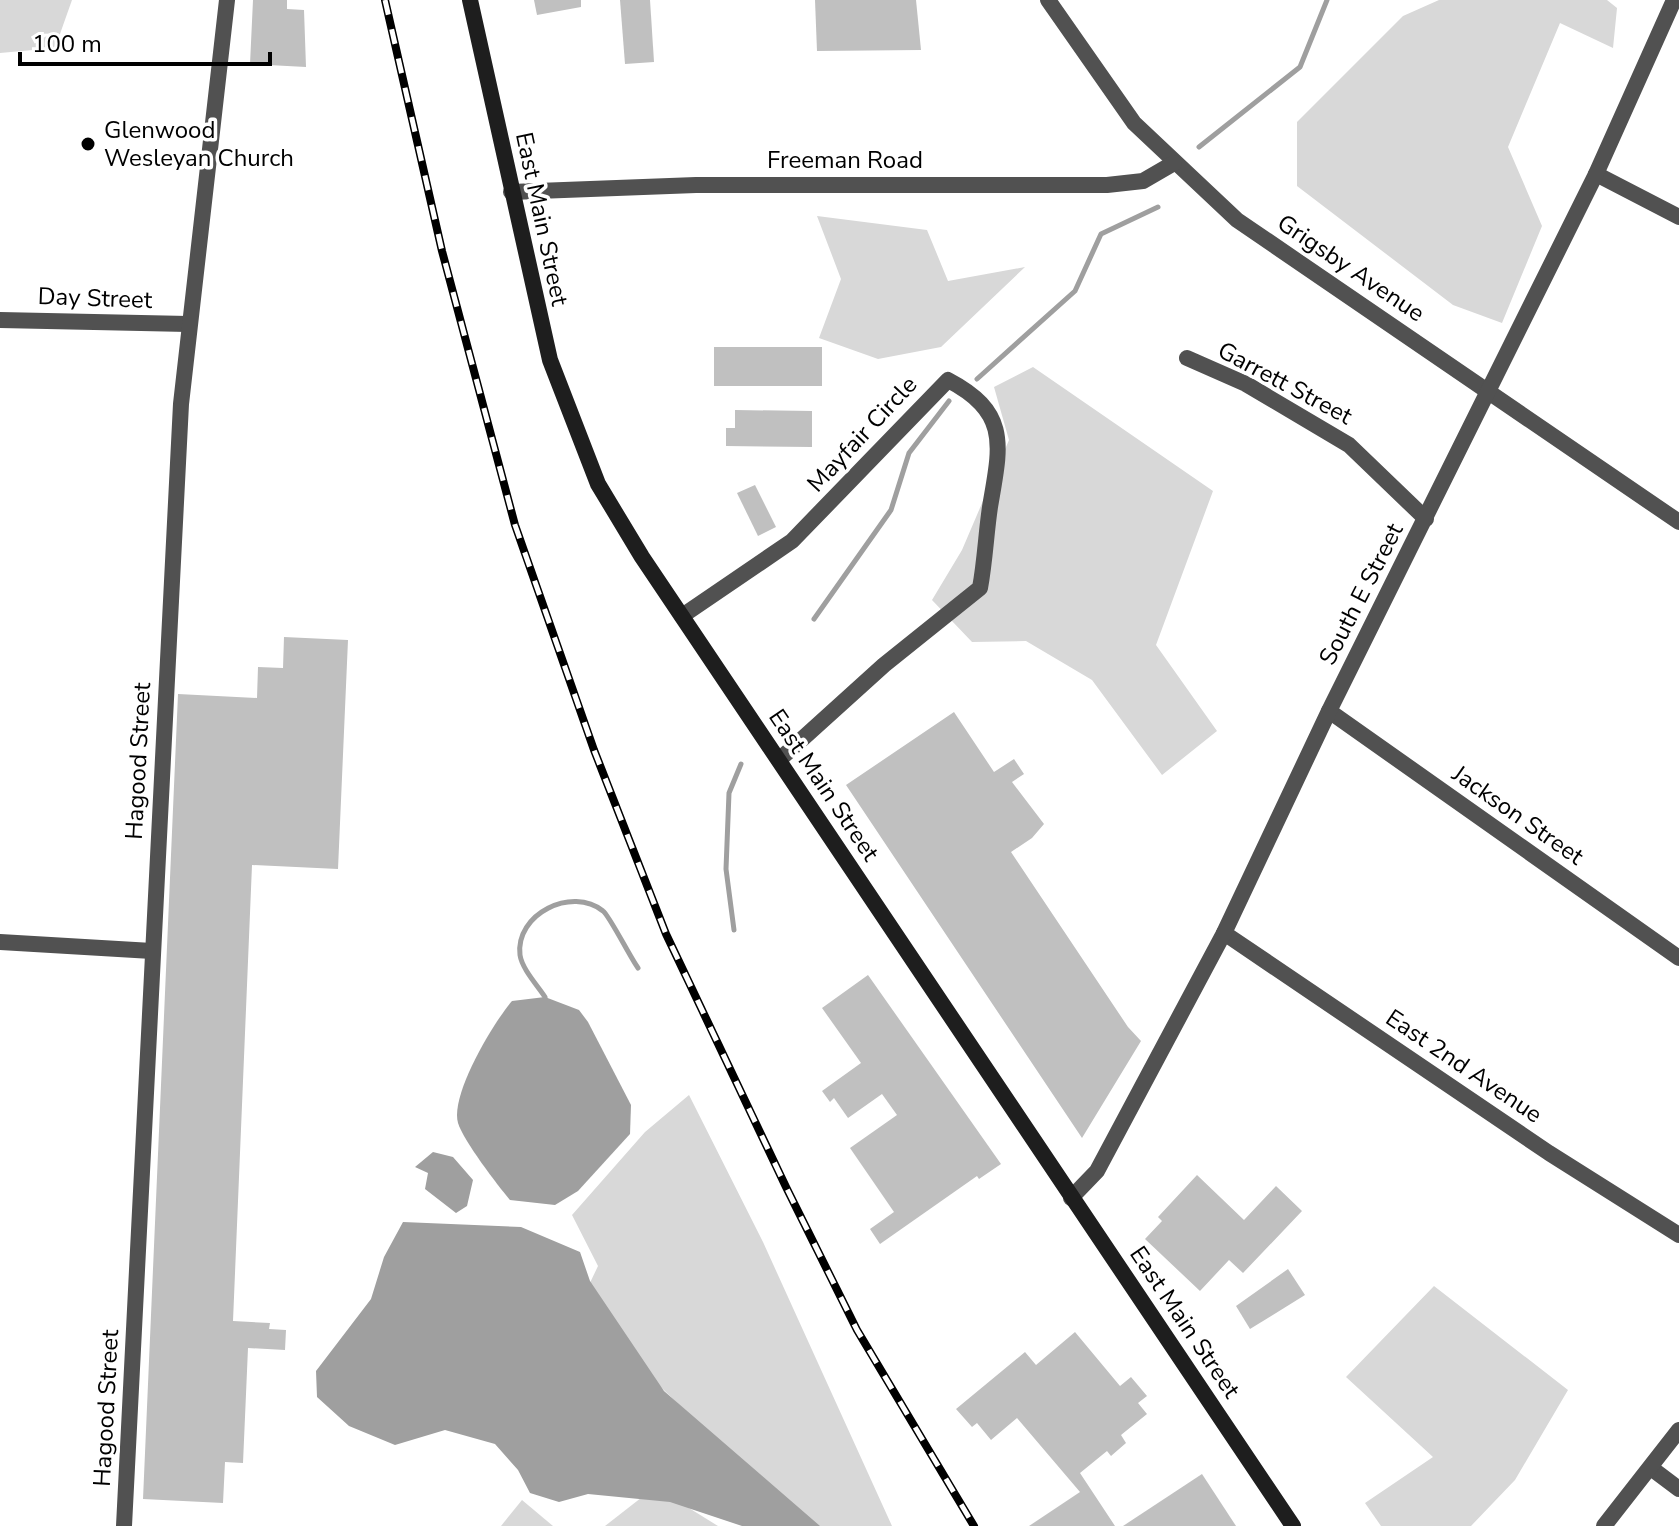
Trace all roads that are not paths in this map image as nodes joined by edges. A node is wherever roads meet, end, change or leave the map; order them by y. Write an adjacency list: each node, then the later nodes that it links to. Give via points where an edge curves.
1 (227, 0): 10 (street, Hagood Street)
2 (470, 0): 7 (main road, East Main Street)
3 (1048, 0): 5 (street, Grigsby Avenue, via 1104,83)
4 (1674, 0): 6 (street, South E Street)
5 (1174, 163): 7 (street, Freeman Road, via 1143,181 1107,185 756,184); 12 (street, Grigsby Avenue, via 1237,220)
6 (1596, 174): 8 (street); 12 (street, South E Street)
7 (511, 192): 15 (main road, East Main Street, via 550,360 575,428 605,497)
8 (1679, 217)
9 (0, 320): 10 (street, Day Street)
10 (188, 324): 20 (street, Hagood Street)
11 (1187, 358): 13 (street, Garrett Street, via 1246,384 1349,445)
12 (1490, 391): 13 (street, South E Street); 14 (street, Grigsby Avenue)
13 (1426, 519): 16 (street, South E Street)
14 (1679, 522)
15 (682, 616): 17 (main road, East Main Street); 17 (street, Mayfair Circle, via 792,541 948,380 971,392 989,412 997,434 999,471 980,588)
16 (1329, 711): 18 (street, South E Street); 21 (street, Jackson Street)
17 (779, 760): 22 (main road, East Main Street)
18 (1224, 933): 22 (street, South E Street, via 1097,1171); 23 (street, East 2nd Avenue)
19 (0, 942): 20 (street)
20 (152, 951): 27 (street, Hagood Street)
21 (1679, 958)
22 (1071, 1198): 28 (main road, East Main Street)
23 (1679, 1235)
24 (1679, 1430): 25 (street)
25 (1651, 1468): 26 (street); 29 (street)
26 (1679, 1489)
27 (124, 1526)
28 (1293, 1526)
29 (1604, 1526)

